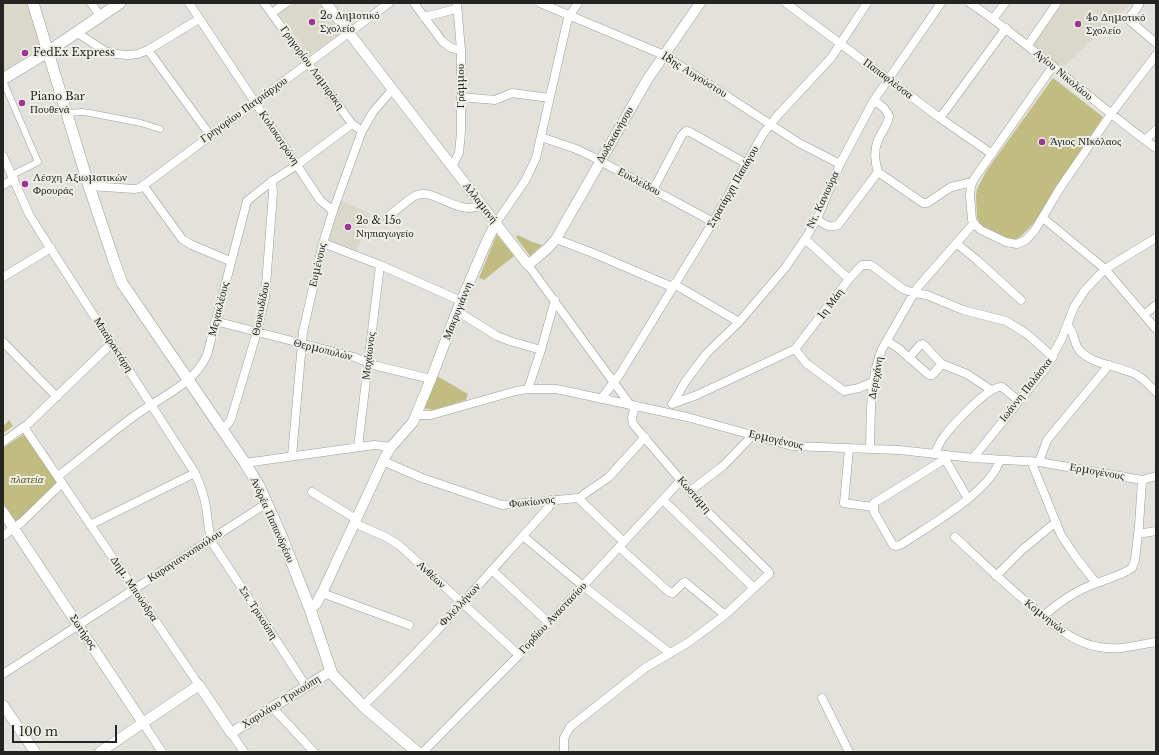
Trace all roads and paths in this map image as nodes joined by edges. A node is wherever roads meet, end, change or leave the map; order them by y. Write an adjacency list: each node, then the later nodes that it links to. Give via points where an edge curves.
1 (33, 3): 35 (main road, Ανδρέα Παπανδρέου)
2 (92, 3): 23 (street)
3 (120, 3): 23 (main road)
4 (189, 3): 25 (street, Κολοκοτρώνη)
5 (264, 3): 21 (street, Γρηγορίου Λαμπράκη)
6 (286, 3): 21 (street)
7 (326, 3): 29 (street, Αλλαμανή)
8 (389, 3): 29 (street, Γρηγορίου Πατριάρχου)
9 (414, 3): 24 (street)
10 (540, 3): 22 (street, 18ης Αυγούστου)
11 (578, 3): 22 (street, Μακρυγιάννη)
12 (700, 3): 36 (street, Δωδεκανήσου)
13 (786, 3): 31 (street, Παπαφλέσσα)
14 (866, 3): 31 (street, Στρατάρχη Παπάγου)
15 (941, 3): 40 (street, Ντ. Κανιούρα)
16 (970, 3): 26 (street, Αγίου Νικολάου)
17 (1005, 3): 26 (street)
18 (1057, 3): 32 (street)
19 (1137, 3): 30 (street, via 1139,5 1129,18)
20 (456, 6): 24 (street); 34 (street, Γράμμου)
21 (272, 13): 38 (street, Γρηγορίου Λαμπράκη)
22 (570, 15): 36 (street, 18ης Αυγούστου); 44 (street, Μακρυγιάννη)
23 (100, 16): 28 (main road)
24 (424, 17): 34 (street, via 446,45)
25 (199, 19): 33 (street); 46 (street, Κολοκοτρώνη)
26 (993, 19): 27 (street, Αγίου Νικολάου)
27 (1006, 28): 32 (street, Αγίου Νικολάου); 49 (street)
28 (76, 32): 33 (street, via 109,53 128,55); 35 (main road)
29 (349, 34): 38 (street, Γρηγορίου Πατριάρχου); 42 (street, Αλλαμανή)
30 (1156, 43)
31 (841, 44): 40 (street, Παπαφλέσσα); 51 (street, Στρατάρχη Παπάγου)
32 (1028, 46): 39 (street, Αγίου Νικολάου)
33 (148, 50): 55 (street)
34 (461, 50): 43 (street, Γράμμου)
35 (49, 51): 41 (main road); 47 (main road, Ανδρέα Παπανδρέου)
36 (664, 55): 51 (street, 18ης Αυγούστου); 61 (street, Δωδεκανήσου)
37 (1156, 55): 48 (street)
38 (308, 63): 46 (street, Γρηγορίου Πατριάρχου); 50 (street, Γρηγορίου Λαμπράκη)
39 (1053, 66): 48 (street, Αγίου Νικολάου); 59 (street)
40 (888, 79): 45 (street, Ντ. Κανιούρα); 49 (street, Παπαφλέσσα)
41 (3, 80): 67 (street, via 38,162)
42 (392, 90): 54 (street, Ευμένους, via 373,112); 65 (street, Αλλαμανή)
43 (461, 97): 44 (street, via 495,100 512,93); 65 (street, Γράμμου, via 459,153)
44 (549, 98): 56 (street, Μακρυγιάννη)
45 (874, 100): 63 (street, Ντ. Κανιούρα); 66 (street, via 889,116 876,146 875,164)
46 (254, 102): 55 (street, Γρηγορίου Πατριάρχου); 64 (street, Κολοκοτρώνη)
47 (68, 114): 52 (street, via 90,113); 72 (main road, Ανδρέα Παπανδρέου)
48 (1110, 114): 57 (street, Αγίου Νικολάου); 77 (street)
49 (940, 118): 59 (street, Παπαφλέσσα)
50 (352, 124): 54 (street, Γρηγορίου Λαμπράκη); 64 (street, Μεγακλέους)
51 (770, 125): 62 (street, Στρατάρχη Παπάγου); 63 (street, 18ης Αυγούστου)
52 (160, 129)
53 (1156, 130): 57 (street)
54 (362, 131): 75 (street, Ευμένους)
55 (210, 135): 71 (street, Γρηγορίου Πατριάρχου)
56 (541, 137): 61 (street, Ευκλείδου); 80 (street, Μακρυγιάννη, via 532,169)
57 (1145, 140): 58 (street, Αγίου Νικολάου)
58 (1156, 148)
59 (992, 154): 69 (street)
60 (3, 156): 67 (street, Μπαϊρακτάρη)
61 (600, 161): 73 (street, Ευκλείδου); 83 (street, Δωδεκανήσου)
62 (747, 164): 73 (street, via 686,131); 79 (street, Στρατάρχη Παπάγου)
63 (840, 164): 78 (street, Ντ. Κανιούρα)
64 (297, 165): 68 (street, Μεγακλέους); 75 (street, Κολοκοτρώνη, via 320,200)
65 (452, 167): 74 (street, Αλλαμανή)
66 (878, 172): 69 (street, via 925,204 952,187); 78 (street, via 838,225 829,227)
67 (13, 177): 70 (street); 87 (street, Μπαϊρακτάρη, via 32,219)
68 (272, 182): 88 (street, Μεγακλέους, via 247,201); 106 (street, Θουκυδίδου, via 266,291)
69 (972, 182): 81 (street, via 970,196)
70 (3, 185)
71 (143, 185): 72 (street, Γρηγορίου Πατριάρχου, via 134,189); 88 (street, via 182,239)
72 (89, 186): 119 (main road, Ανδρέα Παπανδρέου, via 127,292)
73 (654, 190): 79 (street, Ευκλείδου)
74 (483, 205): 76 (street, via 462,208 420,194); 80 (street, Αλλαμανή)
75 (333, 211): 85 (street, Ευμένους)
76 (387, 217)
77 (1043, 218): 81 (street, via 1029,238 1016,244 987,233); 91 (street)
78 (817, 219): 84 (street, Ντ. Κανιούρα)
79 (713, 222): 94 (street, Στρατάρχη Παπάγου)
80 (496, 223): 90 (street, Αλλαμανή); 98 (street, Μακρυγιάννη)
81 (974, 223): 86 (street)
82 (1156, 238): 91 (street, Ιωάννη Παλάσκα)
83 (556, 239): 90 (street, Δωδεκανήσου); 94 (street)
84 (805, 239): 93 (street); 103 (street, Ντ. Κανιούρα, via 785,268)
85 (323, 243): 89 (street); 110 (street, Ευμένους)
86 (956, 243): 95 (street); 97 (street)
87 (51, 248): 92 (street); 109 (street, Μπαϊρακτάρη)
88 (230, 261): 102 (street, Μεγακλέους)
89 (380, 265): 98 (street); 115 (street, Μαχάωνος)
90 (528, 265): 96 (street, Αλλαμανή)
91 (1105, 269): 101 (street); 104 (street, Ιωάννη Παλάσκα, via 1078,299)
92 (3, 277)
93 (849, 279): 95 (street, 1η Μάη, via 861,266 868,264 903,289); 111 (street, 1η Μάη)
94 (673, 286): 103 (street); 120 (street, Στρατάρχη Παπάγου)
95 (914, 292): 107 (street, Δερεχάνη); 113 (street, via 963,310 1006,321 1027,334)
96 (555, 300): 112 (street); 120 (street, Αλλαμανή)
97 (1021, 300)
98 (461, 301): 100 (street, Μακρυγιάννη)
99 (1156, 305): 101 (street)
100 (457, 311): 112 (street, via 497,336); 118 (street, Μακρυγιάννη)
101 (1144, 315): 105 (street)
102 (215, 321): 106 (street, Θερμοπυλών); 119 (street, Μεγακλέους, via 206,358 198,371)
103 (739, 322): 128 (street, Ντ. Κανιούρα, via 706,354)
104 (1067, 325): 113 (street, Ιωάννη Παλάσκα); 117 (street, via 1079,351)
105 (1156, 330)
106 (257, 332): 110 (street, Θερμοπυλών); 134 (street, Θουκυδίδου, via 231,418)
107 (887, 341): 114 (street); 121 (street, Δερεχάνη, via 880,354)
108 (3, 342): 125 (street)
109 (112, 343): 125 (street); 129 (street, Μπαϊρακτάρη)
110 (302, 344): 115 (street, Θερμοπυλών); 143 (street, Ευμένους)
111 (795, 349): 121 (street, via 806,362 844,391); 128 (street, 1η Μάη, via 697,395)
112 (541, 350): 122 (street)
113 (1053, 357): 127 (street, Ιωάννη Παλάσκα)
114 (909, 358): 116 (street, via 931,375); 116 (street, via 923,344)
115 (368, 362): 118 (street, Θερμοπυλών); 138 (street, Μαχάωνος)
116 (942, 364): 123 (street, via 967,374)
117 (1109, 365): 124 (street, via 1140,377); 148 (street, via 1048,440)
118 (431, 379): 132 (street, Μακρυγιάννη)
119 (188, 380): 129 (street, Μεγακλέους); 134 (main road, Ανδρέα Παπανδρέου)
120 (615, 382): 126 (street, Στρατάρχη Παπάγου); 130 (street, Αλλαμανή)
121 (874, 382): 141 (street, Δερεχάνη)
122 (528, 389): 126 (street, Ερμογένους, via 556,389); 132 (street, Ερμογένους, via 431,415)
123 (991, 390): 127 (street, via 1001,386); 142 (street, via 953,426)
124 (1156, 392)
125 (56, 397): 133 (street)
126 (601, 399): 130 (street, Ερμογένους)
127 (1019, 401): 145 (street, Ιωάννη Παλάσκα)
128 (673, 403): 131 (street)
129 (151, 404): 150 (street, Μπαϊρακτάρη); 152 (street, Μεγακλέους)
130 (633, 406): 131 (street, Ερμογένους); 136 (street, Κωστάμη, via 632,422)
131 (666, 412): 135 (street, Ερμογένους)
132 (416, 415): 139 (street, Μακρυγιάννη, via 408,429)
133 (24, 427): 137 (street); 152 (street, Δημ. Μπούσδρα)
134 (221, 430): 149 (main road, Ανδρέα Παπανδρέου)
135 (752, 436): 140 (street, Ερμογένους, via 792,446); 155 (street, via 723,466)
136 (645, 437): 153 (street, Κωστάμη); 157 (street, via 609,478)
137 (3, 442)
138 (358, 447): 139 (street); 143 (street)
139 (391, 447): 147 (street, Μακρυγιάννη)
140 (849, 449): 141 (street, Ερμογένους); 162 (street, via 844,503)
141 (870, 449): 142 (street, Ερμογένους)
142 (935, 453): 144 (street, Ερμογένους)
143 (292, 456): 149 (street)
144 (946, 457): 145 (street, Ερμογένους); 158 (street); 162 (street, via 878,500)
145 (973, 458): 146 (street, Ερμογένους)
146 (1000, 460): 148 (street, Ερμογένους); 158 (street, via 995,471)
147 (383, 461): 159 (street, Φωκίωνος, via 422,478 499,504); 164 (street, Μακρυγιάννη)
148 (1035, 461): 154 (street, Ερμογένους); 165 (street)
149 (245, 463): 161 (main road, Ανδρέα Παπανδρέου)
150 (195, 473): 166 (street); 173 (street, Μπαϊρακτάρη, via 206,505)
151 (1156, 476): 154 (street)
152 (60, 480): 166 (street, Δημ. Μπούσδρα); 167 (street, Μεγακλέους)
153 (681, 480): 155 (street, Κωστάμη); 160 (street, Γορδίου Αναστασίου)
154 (1142, 480): 169 (street)
155 (690, 491): 179 (street, Κωστάμη, via 769,572 768,576)
156 (312, 492): 164 (street, Ανθέων)
157 (579, 498): 159 (street, Φωκίωνος); 174 (street)
158 (968, 499): 162 (street, via 896,546)
159 (551, 500): 171 (street, Φιλελλήνων, via 549,507)
160 (663, 500): 174 (street, Γορδίου Αναστασίου); 179 (street)
161 (267, 503): 173 (street, Καραγιαννοπούλου); 183 (main road, Ανδρέα Παπανδρέου)
162 (873, 507)
163 (3, 512): 167 (street, Σωτήρος)
164 (355, 521): 181 (street, Μακρυγιάννη); 182 (street, Ανθέων, via 394,542)
165 (1056, 522): 176 (street); 177 (street, via 1066,543)
166 (90, 525): 180 (street, Δημ. Μπούσδρα)
167 (14, 529): 170 (street, Μεγακλέους); 188 (street, Σωτήρος)
168 (1156, 531): 169 (street)
169 (1138, 534): 177 (street, via 1132,568)
170 (3, 536)
171 (523, 536): 175 (street, Φιλελλήνων); 178 (street)
172 (955, 537): 176 (street, Κομνηνών)
173 (211, 539): 180 (street, Καραγιαννοπούλου); 195 (street, Σπ. Τρικούπη)
174 (621, 544): 178 (street, Γορδίου Αναστασίου); 184 (street, via 669,592 673,592 685,582)
175 (492, 570): 182 (street, Φιλελλήνων); 186 (street)
176 (996, 576): 185 (street, Κομνηνών)
177 (1096, 583): 185 (street, via 1067,597)
178 (583, 586): 186 (street, Γορδίου Αναστασίου); 190 (street)
179 (754, 588): 184 (street)
180 (134, 589): 188 (street, Καραγιαννοπούλου); 194 (street, Δημ. Μπούσδρα)
181 (322, 593): 183 (street, Μακρυγιάννη); 187 (street)
182 (462, 603): 191 (street, Ανθέων); 198 (street, Φιλελλήνων)
183 (310, 609): 192 (main road, Ανδρέα Παπανδρέου)
184 (725, 615): 190 (street)
185 (1043, 616): 189 (street, Κομνηνών, via 1077,640 1099,647 1132,647)
186 (549, 623): 191 (street, Γορδίου Αναστασίου)
187 (408, 625)
188 (78, 626): 193 (street, Καραγιαννοπούλου); 200 (street, Σωτήρος)
189 (1156, 642)
190 (670, 653): 209 (street, via 645,668 570,727 564,738)
191 (519, 655): 208 (street, Γορδίου Αναστασίου)
192 (330, 671): 195 (street, Χαριλάου Τρικούπη); 198 (main road, Ανδρέα Παπανδρέου)
193 (3, 674)
194 (199, 685): 200 (street); 201 (street, Δημ. Μπούσδρα)
195 (306, 686): 199 (street, Χαριλάου Τρικούπη)
196 (822, 698): 210 (street)
197 (3, 705): 202 (street)
198 (363, 706): 207 (main road, Ανδρέα Παπανδρέου)
199 (272, 707): 201 (street, Χαριλάου Τρικούπη); 206 (street)
200 (143, 723): 203 (street); 204 (street, Σωτήρος)
201 (231, 733): 205 (street, Δημ. Μπούσδρα)
202 (35, 752)
203 (100, 752)
204 (162, 752)
205 (244, 752)
206 (314, 752)
207 (417, 752)
208 (423, 752)
209 (564, 752)
210 (850, 752)

